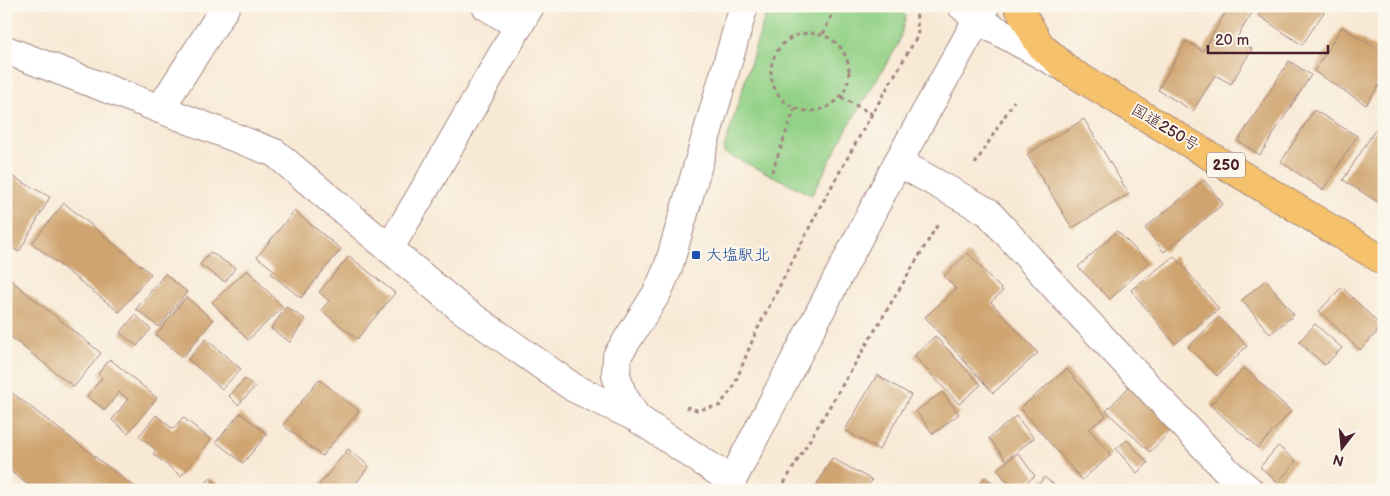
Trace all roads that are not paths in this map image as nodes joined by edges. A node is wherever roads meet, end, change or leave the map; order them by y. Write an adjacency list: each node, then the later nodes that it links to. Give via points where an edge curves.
1 (226, 6): 9 (street)
2 (486, 6): 6 (street)
3 (744, 6): 13 (street, via 668,268 657,293 617,356 616,375 622,394)
4 (1018, 6): 8 (highway, 国道250号 / 250, via 1040,45)
5 (975, 11): 8 (street); 10 (street)
6 (524, 16): 11 (street)
7 (6, 50): 9 (street)
8 (1068, 70): 12 (highway, 国道250号 / 250)
9 (160, 109): 11 (street, via 275,153)
10 (898, 162): 14 (street); 15 (street, via 988,212 1077,312 1230,474)
11 (389, 248): 13 (street, via 460,308 574,388)
12 (1384, 260)
13 (637, 418): 14 (street)
14 (729, 485)
15 (1249, 490)

